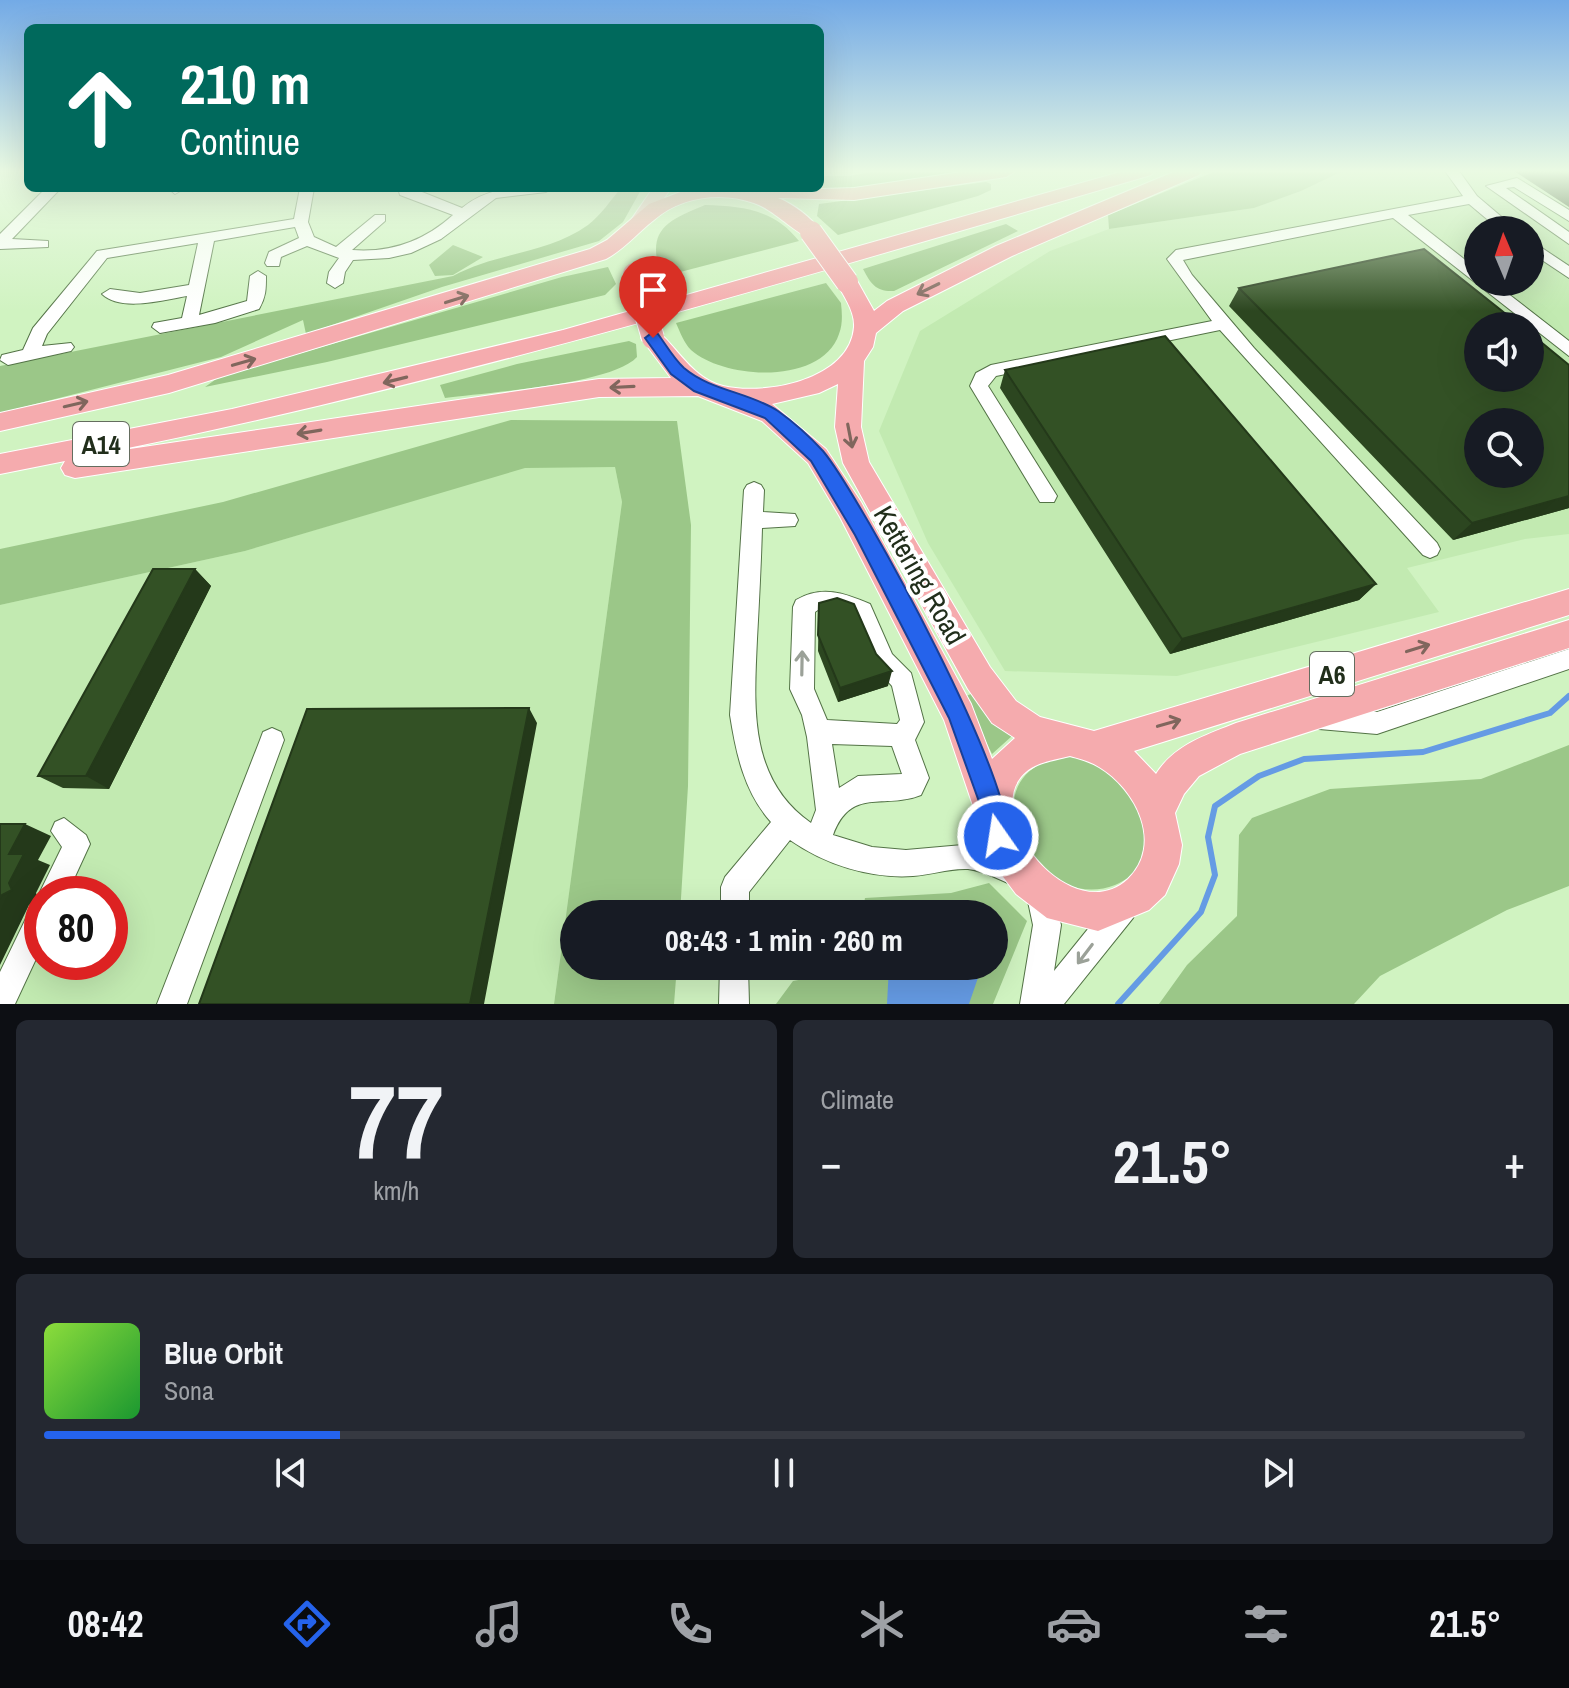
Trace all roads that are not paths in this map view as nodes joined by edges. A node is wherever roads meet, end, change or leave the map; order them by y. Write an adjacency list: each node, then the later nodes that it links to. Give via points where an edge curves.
1 (25, 218): 19 (street)
2 (302, 218): 14 (street)
3 (380, 218): 21 (street)
4 (460, 218): 21 (street, via 405,250)
5 (641, 218): 15 (main road)
6 (646, 218): 15 (highway)
7 (795, 218): 34 (highway, bridge, via 847,282)
8 (930, 218): 42 (highway, A14, via 493,338 209,404)
9 (981, 218): 43 (highway, A14, one-way to 43, via 564,338 232,418)
10 (1082, 218): 34 (highway, one-way to 34, via 895,306)
11 (1370, 218): 32 (street, via 1181,253 1176,267)
12 (1402, 218): 24 (street)
13 (1539, 218): 17 (street)
14 (301, 222): 16 (street); 18 (street)
15 (634, 228): 40 (highway, bridge, via 634,274 653,338 676,370); 41 (highway, one-way to 15, via 169,384 383,322 598,254)
16 (207, 238): 28 (street); 37 (street, via 104,248 39,332)
17 (1569, 239)
18 (307, 240): 21 (street); 23 (street, via 274,255)
19 (0, 243): 20 (street)
20 (43, 244)
21 (344, 254): 27 (street)
22 (1544, 254): 25 (street)
23 (273, 263)
24 (1464, 267)
25 (1566, 268)
26 (258, 276): 31 (street, via 253,305)
27 (335, 283)
28 (196, 289): 29 (street, via 140,298); 31 (street)
29 (110, 294)
30 (1501, 296): 36 (street)
31 (189, 322): 33 (street)
32 (1223, 324): 46 (street, via 982,377 979,386); 49 (street)
33 (160, 327)
34 (866, 329): 39 (highway)
35 (65, 347): 37 (street)
36 (1569, 350)
37 (31, 352): 38 (street)
38 (8, 359)
39 (852, 359): 40 (highway, via 838,374 802,389 757,397); 57 (highway, Kettering Road, one-way to 57, via 848,427 856,463 979,678 1004,712 1033,731)
40 (712, 391): 44 (highway, one-way to 44, via 651,385 575,391); 62 (highway, Kettering Road, via 771,414 817,456 959,715)
41 (0, 422)
42 (0, 444)
43 (0, 464)
44 (0, 479)
45 (754, 490): 47 (street)
46 (1047, 496)
47 (753, 520): 48 (street); 63 (street, via 742,715 745,750 761,789)
48 (788, 520)
49 (1430, 549)
50 (1569, 602): 57 (highway, A6, one-way to 50)
51 (1569, 634): 53 (highway, A6)
52 (1569, 659): 53 (street, via 1377,723)
53 (1304, 717): 61 (highway, A6, via 1194,757 1170,778)
54 (819, 737): 55 (street, via 826,732); 55 (street, one-way to 55, via 802,689 804,607 833,600 862,611 884,661 903,681 912,722); 58 (street)
55 (902, 738): 59 (street, via 916,778 912,786)
56 (272, 740): 74 (street)
57 (1082, 744): 61 (highway, via 1133,772); 62 (highway, via 1046,742 1024,750 996,785)
58 (824, 777): 59 (street); 60 (street)
59 (858, 789): 60 (street)
60 (829, 810): 65 (street)
61 (1158, 811): 70 (highway, via 1164,839 1160,866 1147,889)
62 (995, 818): 66 (street); 68 (highway, via 1007,857)
63 (787, 823): 65 (street); 69 (street, via 735,887)
64 (64, 831): 67 (street, via 77,844)
65 (817, 842): 66 (street, via 858,860 910,863)
66 (968, 856): 68 (street)
67 (62, 876)
68 (1031, 884): 70 (highway, via 1069,906 1098,910); 76 (street, via 1047,925)
69 (735, 900)
70 (1126, 905): 77 (street, one-way to 77)
71 (24, 953): 73 (street)
72 (734, 980): 75 (street)
73 (0, 1003)
74 (172, 1004)
75 (734, 1004)
76 (1035, 1004)
77 (1046, 1004)

